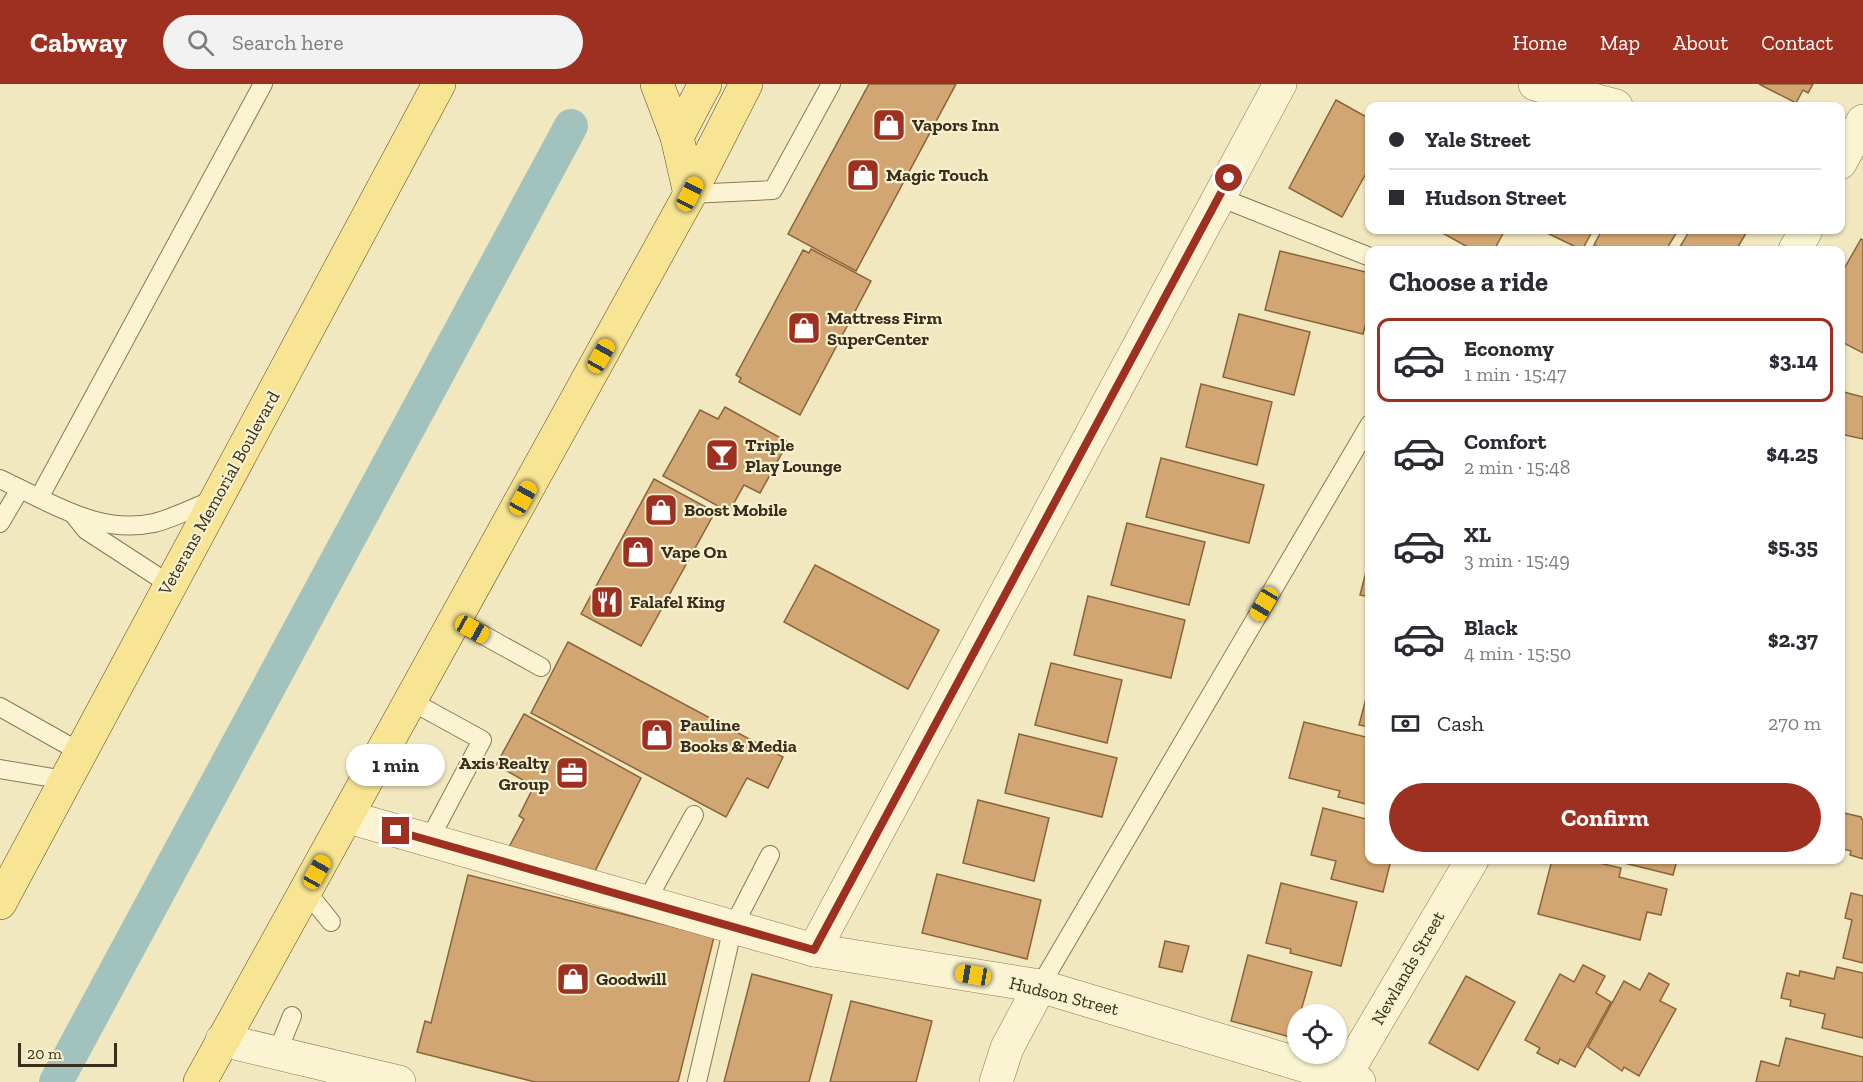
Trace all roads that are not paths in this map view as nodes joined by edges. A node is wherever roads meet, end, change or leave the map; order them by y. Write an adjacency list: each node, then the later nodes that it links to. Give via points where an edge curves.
1 (263, 84): 21 (lane)
2 (439, 84): 22 (main road, Veterans Memorial Boulevard)
3 (657, 84): 11 (main road)
4 (705, 84): 11 (main road)
5 (746, 84): 15 (main road)
6 (831, 84): 15 (lane, via 773,190)
7 (1280, 84): 16 (street)
8 (1535, 84): 9 (street)
9 (1601, 102)
10 (1863, 122): 12 (street)
11 (677, 137): 15 (main road)
12 (1845, 154)
13 (1845, 170): 14 (street)
14 (1863, 174)
15 (690, 194): 26 (main road)
16 (1219, 197): 17 (lane); 43 (street)
17 (1365, 255)
18 (1365, 433): 44 (lane)
19 (0, 479): 20 (lane)
20 (20, 489): 21 (lane); 24 (lane)
21 (39, 498): 23 (lane)
22 (216, 499): 23 (lane, via 154,523 115,526); 25 (main road, Veterans Memorial Boulevard)
23 (74, 515): 25 (lane, via 86,530)
24 (0, 523)
25 (169, 585): 30 (main road, Veterans Memorial Boulevard)
26 (456, 620): 27 (lane); 28 (main road)
27 (541, 668)
28 (411, 701): 34 (main road); 35 (lane, via 482,740)
29 (0, 706): 30 (lane)
30 (80, 752): 32 (main road, Veterans Memorial Boulevard)
31 (0, 769): 32 (lane)
32 (65, 780): 40 (main road, Veterans Memorial Boulevard)
33 (694, 815): 39 (lane)
34 (348, 817): 35 (street, Hudson Street); 38 (main road)
35 (429, 840): 39 (street, Hudson Street)
36 (770, 855): 42 (lane)
37 (1470, 864): 48 (street, Newlands Street)
38 (306, 891): 41 (lane); 46 (main road)
39 (646, 902): 42 (street, Hudson Street)
40 (0, 903)
41 (331, 922)
42 (733, 927): 43 (street, Hudson Street); 51 (lane)
43 (814, 950): 44 (street, Hudson Street)
44 (1040, 986): 48 (street, Hudson Street); 52 (street, via 1007,1048)
45 (292, 1016): 47 (lane)
46 (222, 1040): 47 (street); 49 (main road)
47 (277, 1053): 50 (street)
48 (1352, 1080)
49 (200, 1082)
50 (399, 1082)
51 (697, 1082)
52 (996, 1082)

